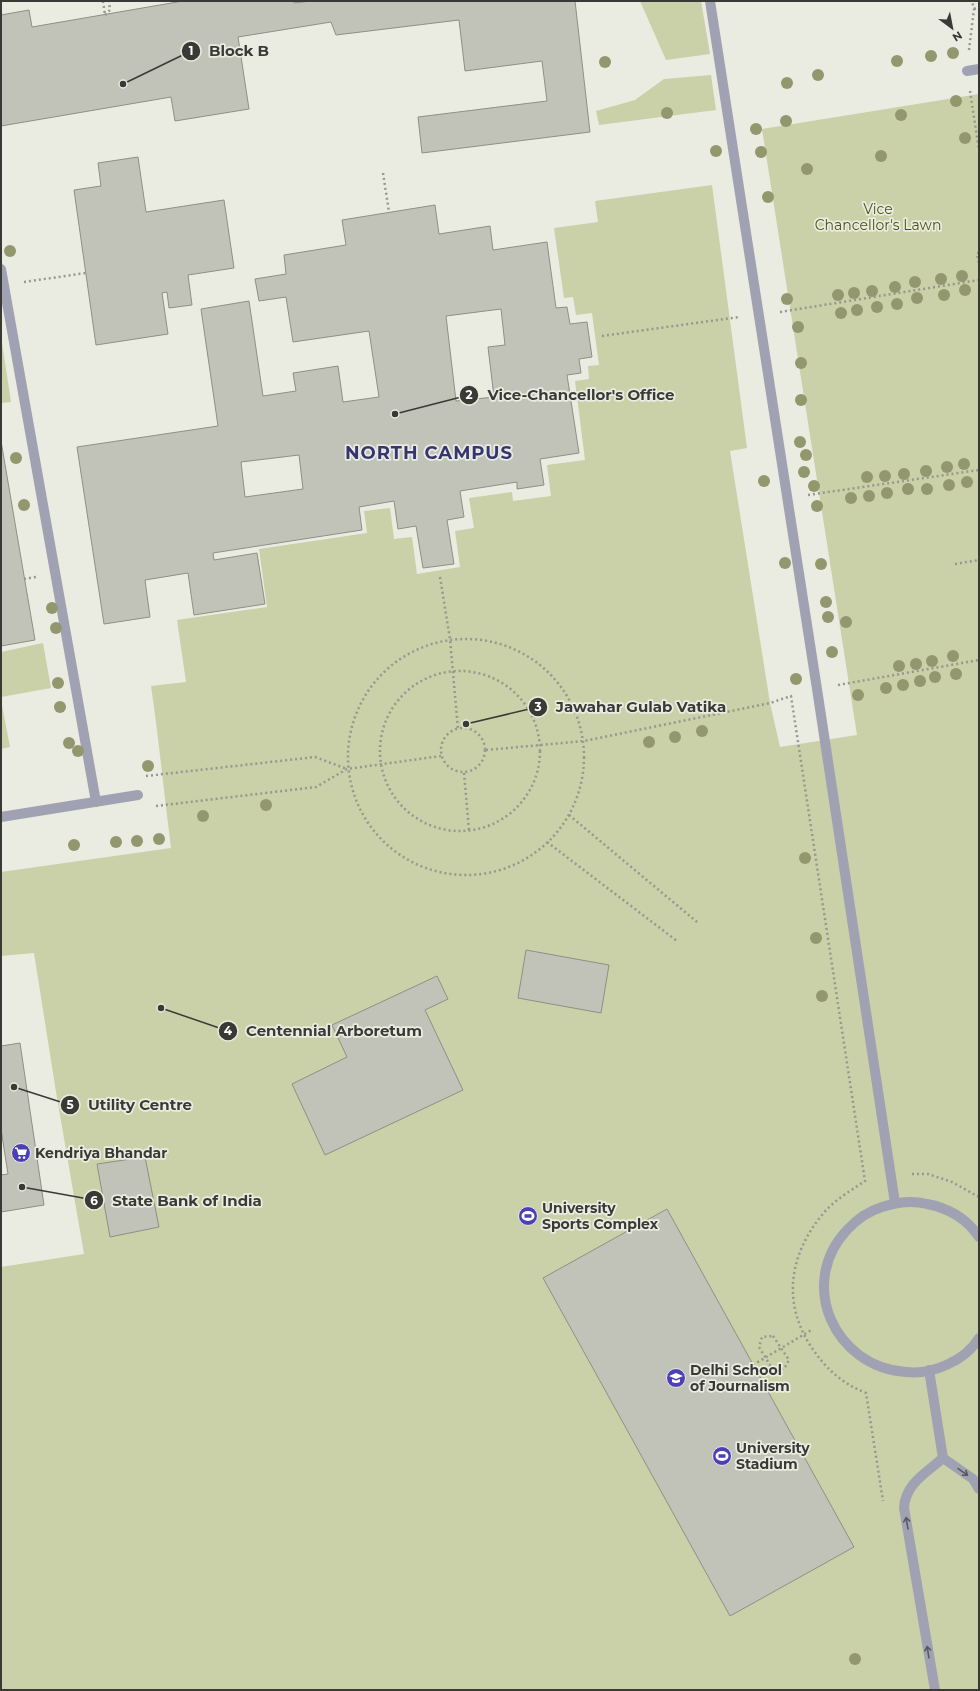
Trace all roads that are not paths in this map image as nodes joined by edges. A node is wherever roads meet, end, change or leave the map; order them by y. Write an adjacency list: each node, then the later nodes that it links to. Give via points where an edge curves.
1 (710, 1): 8 (street)
2 (979, 70): 3 (street)
3 (967, 71)
4 (1, 269): 6 (street)
5 (138, 795): 6 (street)
6 (96, 802): 7 (street)
7 (1, 817)
8 (895, 1203): 9 (street, via 917,1201 938,1206 958,1216); 11 (street, via 874,1210 856,1221 841,1237 830,1255 825,1276 825,1298 830,1319 838,1334 862,1359 895,1372)
9 (979, 1237)
10 (979, 1338): 11 (street, via 963,1354 947,1364)
11 (929, 1370): 12 (street)
12 (943, 1458): 13 (street, one-way to 13, via 973,1479); 14 (street, one-way to 12, via 904,1508 911,1485)
13 (979, 1489)
14 (935, 1690)

